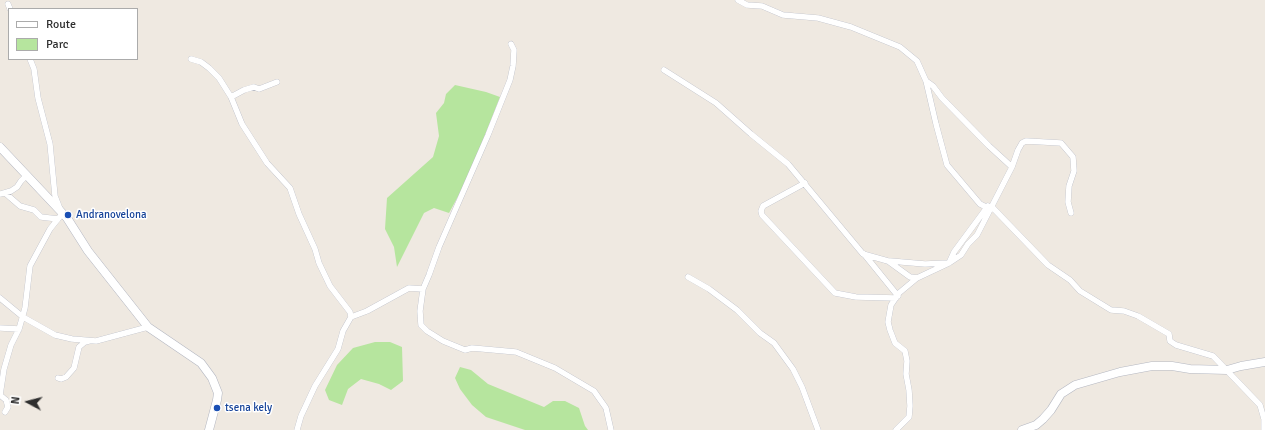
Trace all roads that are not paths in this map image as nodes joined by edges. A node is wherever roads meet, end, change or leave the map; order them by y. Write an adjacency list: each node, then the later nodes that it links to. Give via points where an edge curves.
1 (738, 0): 6 (street, via 783,15 818,18 851,27 900,46 917,61)
2 (511, 44): 22 (street, via 514,50 513,66 505,92)
3 (191, 59): 8 (street, via 209,68 219,78)
4 (30, 60): 16 (street, via 50,144 55,196)
5 (664, 70): 12 (street, via 716,103 788,164)
6 (926, 81): 10 (street); 14 (street, via 947,165 980,204)
7 (277, 82): 8 (street, via 259,89 254,87 244,90)
8 (231, 98): 26 (street, via 242,124 267,163 290,188 330,286)
9 (0, 147): 11 (street)
10 (1012, 167): 14 (street, via 995,201); 15 (street, via 1018,150 1026,141 1061,144 1073,157 1074,171 1068,202)
11 (27, 175): 13 (street, via 17,187); 16 (street)
12 (805, 183): 17 (street); 23 (street, via 763,206 762,215 835,293 856,297)
13 (3, 194): 16 (street, via 20,206 34,210 41,217)
14 (989, 207): 19 (street, via 977,235 962,255); 32 (street, via 1048,265 1070,280 1080,291 1111,310 1138,316 1169,334 1170,341 1176,345 1213,356)
15 (1072, 213)
16 (60, 217): 25 (street, via 50,229 30,266); 27 (street, via 66,218 88,251)
17 (863, 254): 18 (street); 23 (street)
18 (888, 261): 19 (street); 21 (street, via 910,277)
19 (949, 263): 21 (street)
20 (688, 277): 39 (street, via 737,310 774,343 793,369)
21 (917, 278): 23 (street)
22 (423, 289): 26 (street, via 409,288); 38 (street, via 420,311 422,325 428,331 443,341 465,350 480,348 516,352 555,368 594,391 606,408)
23 (897, 297): 40 (street, via 891,305 888,322 896,343 905,351 910,406 909,417)
24 (0, 298): 25 (street)
25 (23, 317): 29 (street); 30 (street, via 55,335)
26 (351, 317): 37 (street, via 343,331 338,349 315,386)
27 (148, 327): 30 (street, via 96,341); 36 (street, via 200,363 212,378 218,393)
28 (0, 328): 29 (street)
29 (18, 329): 34 (street, via 4,369)
30 (91, 340): 33 (street, via 80,347 74,368 66,377)
31 (1265, 362): 32 (street)
32 (1227, 370): 41 (street, via 1152,366 1075,385 1061,394 1051,410 1036,425); 42 (street, via 1260,405)
33 (58, 378)
34 (0, 395): 35 (street, via 6,400 8,407)
35 (5, 412)
36 (209, 430)
37 (297, 430)
38 (611, 430)
39 (818, 430)
40 (896, 430)
41 (1022, 430)
42 (1264, 430)

